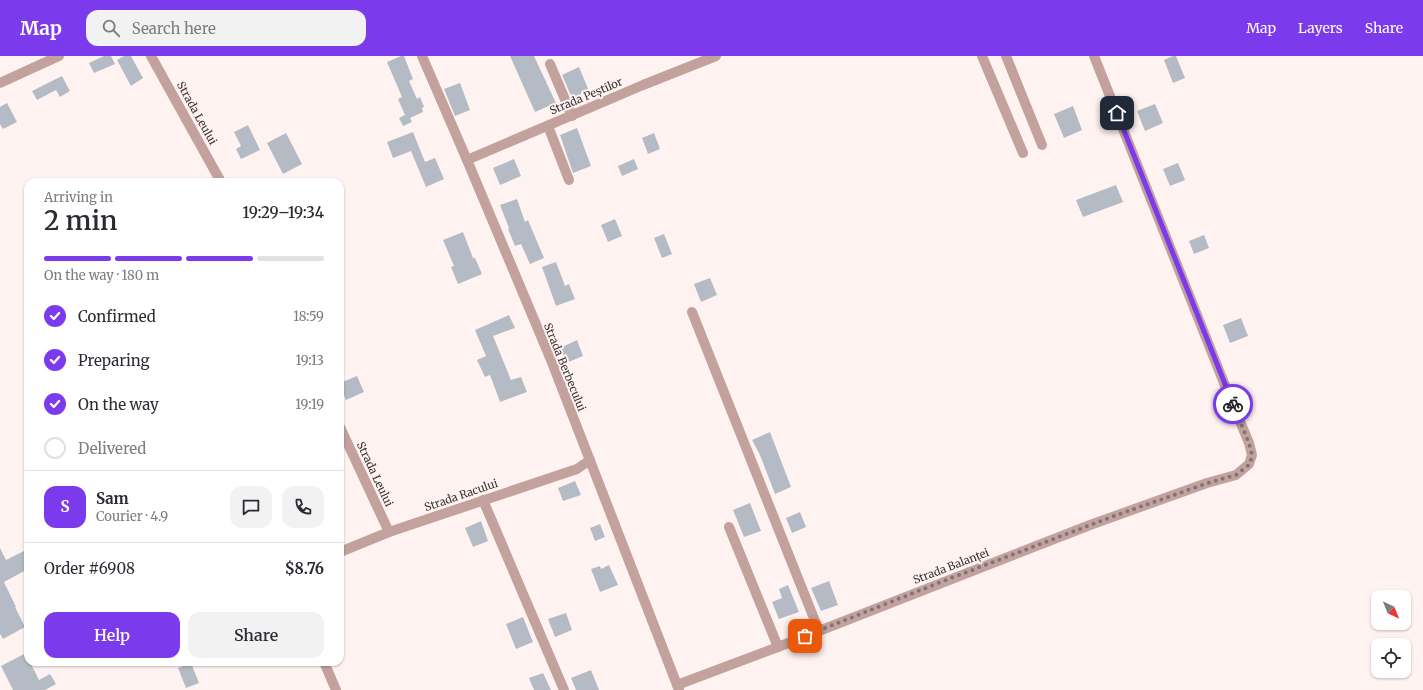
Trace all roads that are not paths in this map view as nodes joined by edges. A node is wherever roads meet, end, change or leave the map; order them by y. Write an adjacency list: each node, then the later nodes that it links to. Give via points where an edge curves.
1 (60, 56): 9 (street)
2 (151, 56): 15 (street, Strada Leului)
3 (422, 56): 14 (street, Strada Berbecului)
4 (716, 56): 10 (street, Strada Peștilor)
5 (982, 56): 13 (street)
6 (1006, 56): 12 (street)
7 (1094, 56): 24 (street, Strada Balanței, via 1249,443 1252,455 1250,464 1236,475 1114,516)
8 (550, 64): 10 (street)
9 (0, 83)
10 (572, 116): 11 (street, Strada Peștilor)
11 (548, 126): 14 (street, Strada Peștilor); 16 (street)
12 (1042, 145)
13 (1023, 153)
14 (467, 160): 19 (street, Strada Berbecului)
15 (219, 178)
16 (569, 180)
17 (692, 312): 24 (street)
18 (344, 436): 22 (street, Strada Leului)
19 (590, 460): 20 (street, Strada Racului, via 577,469); 27 (street, Strada Berbecului)
20 (483, 500): 22 (street, Strada Racului); 29 (street)
21 (729, 527): 25 (street)
22 (389, 532): 23 (street, Strada Racului)
23 (344, 550)
24 (819, 631): 25 (street, Strada Balanței)
25 (778, 647): 27 (street, Strada Balanței)
26 (326, 666): 28 (street)
27 (678, 687)
28 (336, 690)
29 (564, 690)

